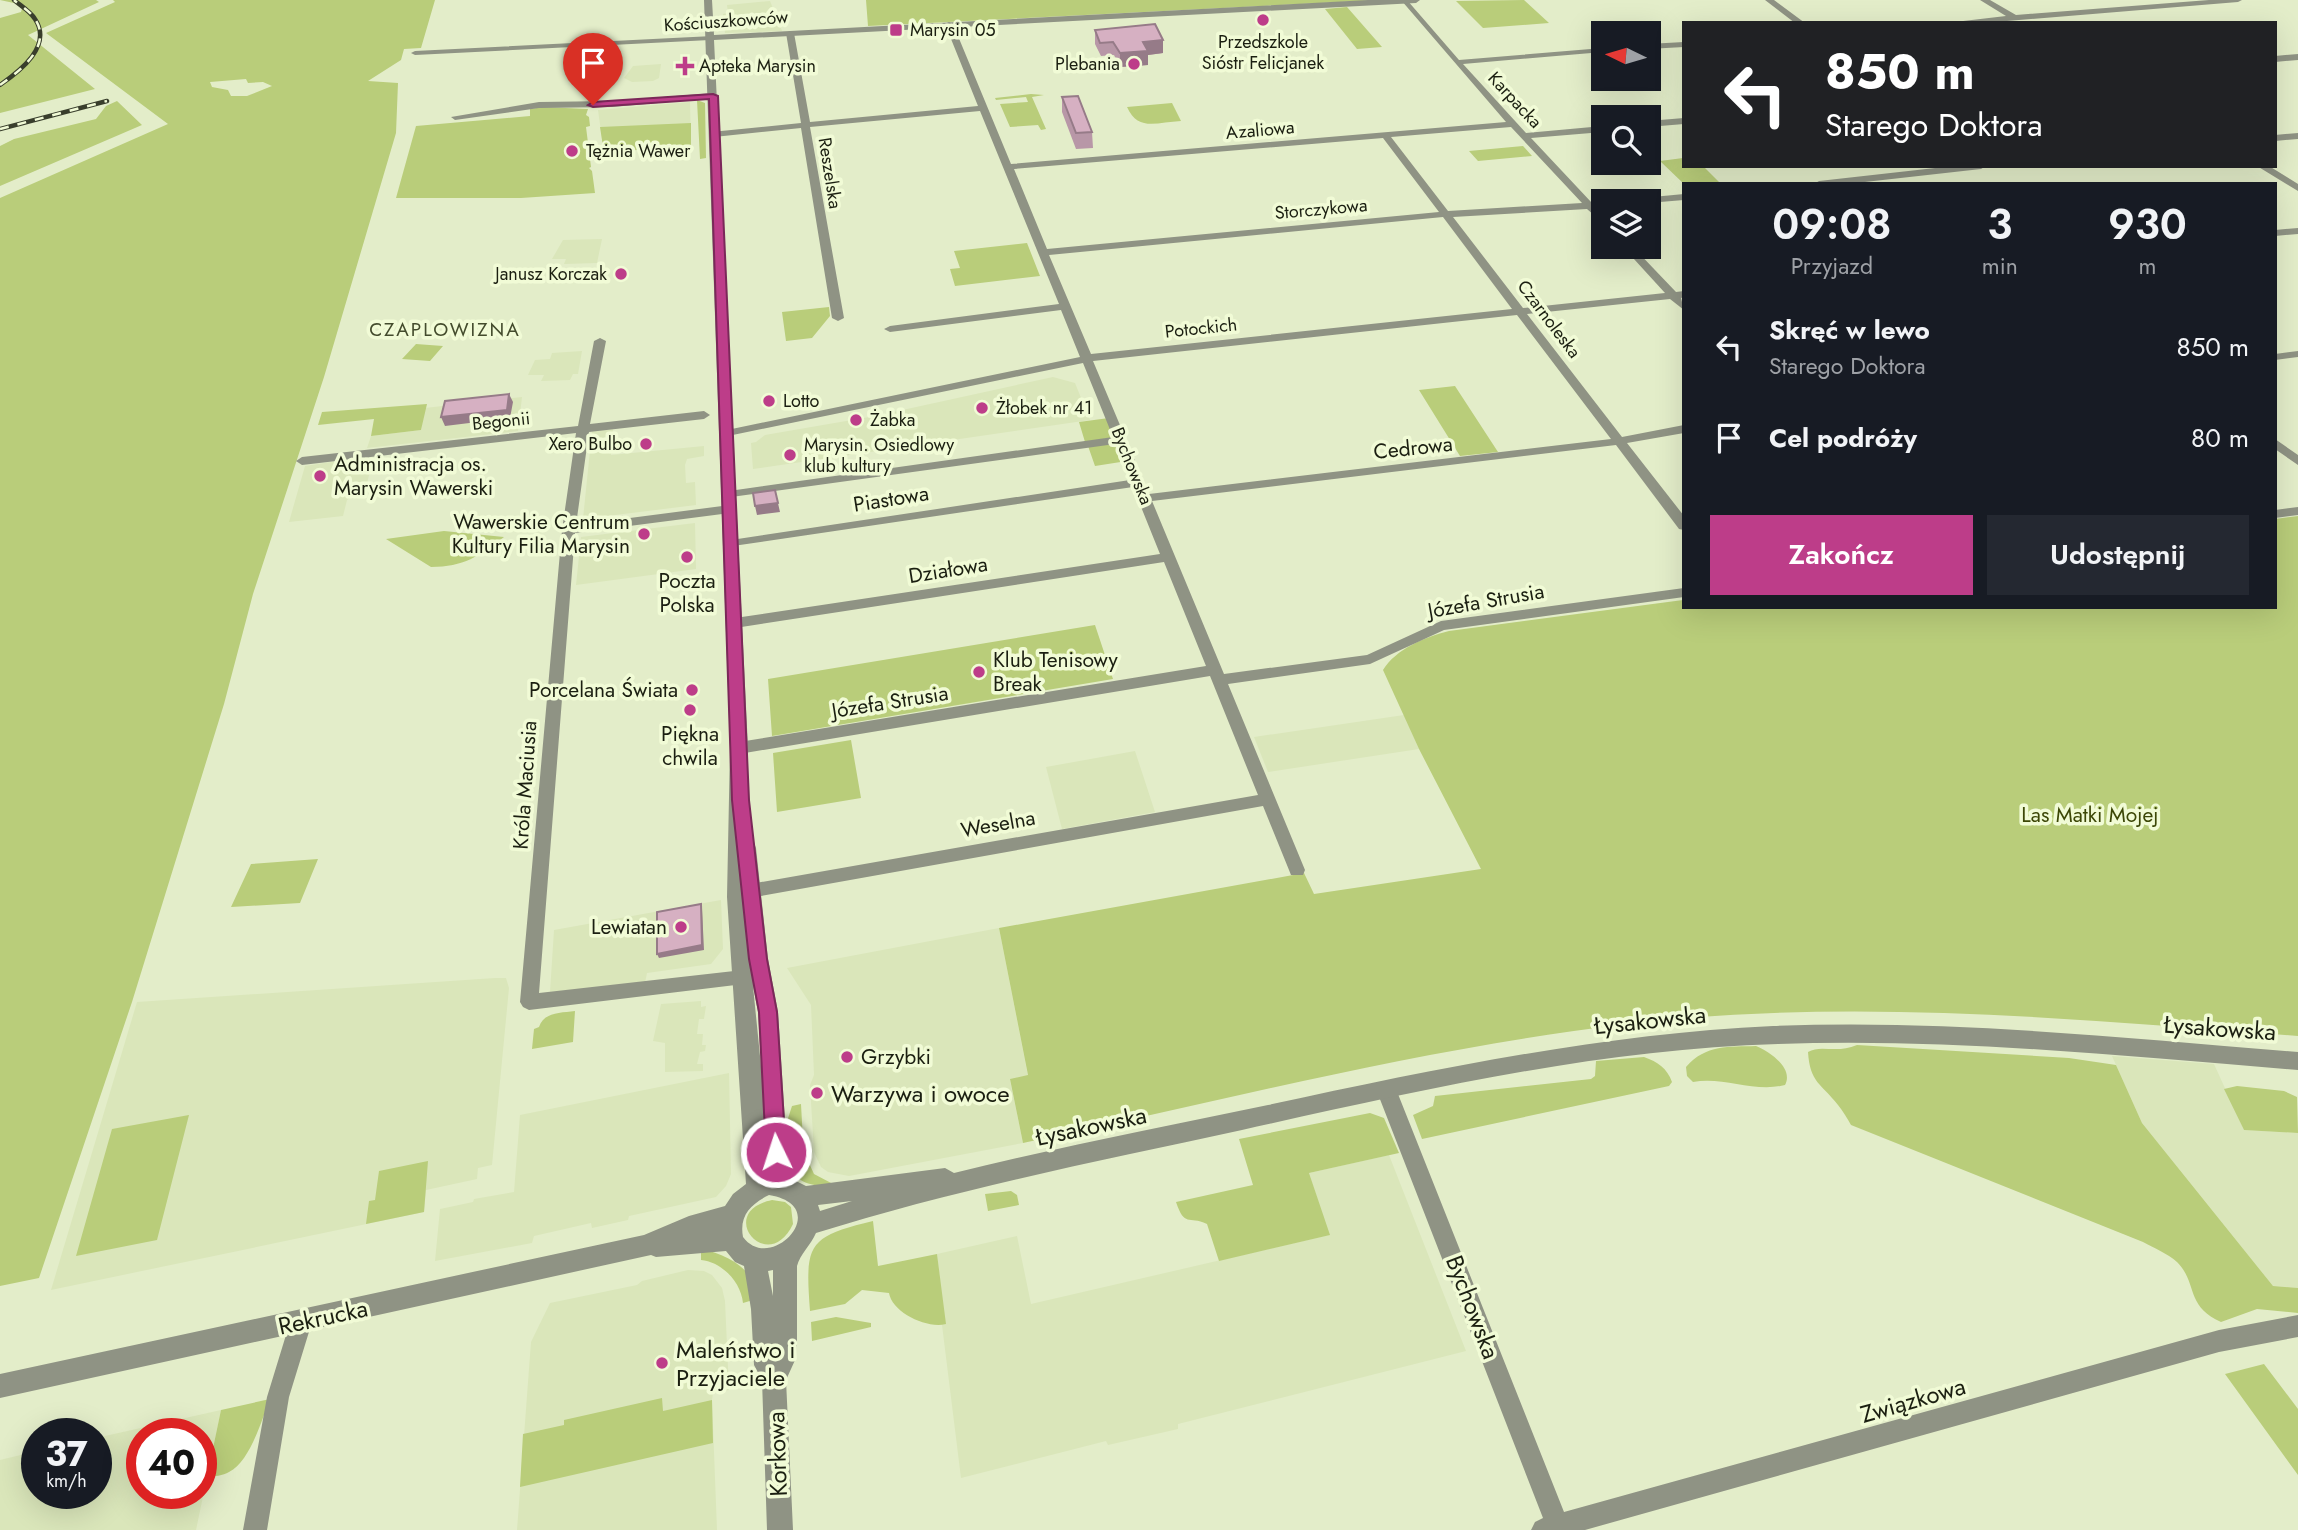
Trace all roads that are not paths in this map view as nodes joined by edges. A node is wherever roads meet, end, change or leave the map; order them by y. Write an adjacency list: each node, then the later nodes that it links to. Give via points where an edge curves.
1 (708, 0): 13 (street)
2 (1416, 0): 6 (street, Kościuszkowców)
3 (1769, 0): 8 (street)
4 (1984, 0): 7 (street)
5 (2238, 0): 7 (street)
6 (1404, 1): 11 (street, Kościuszkowców); 20 (street, Karpacka)
7 (2014, 18): 9 (street); 10 (street)
8 (1798, 21)
9 (1976, 21)
10 (2019, 21)
11 (949, 24): 12 (street, Kościuszkowców); 22 (street, Bychowska)
12 (790, 33): 13 (street, Kościuszkowców); 27 (street, Reszelska)
13 (710, 38): 17 (street, Kościuszkowców); 21 (street)
14 (1682, 44): 15 (street)
15 (1661, 46)
16 (1591, 51): 20 (street)
17 (415, 53)
18 (2298, 57): 19 (street)
19 (2277, 59)
20 (1460, 62): 26 (street, Karpacka)
21 (713, 96): 23 (street, via 539,105); 29 (street)
22 (985, 108): 27 (street); 34 (street, Bychowska)
23 (454, 117)
24 (1682, 121): 25 (street)
25 (1661, 123)
26 (1514, 124): 30 (street, Azaliowa); 31 (street, Karpacka)
27 (806, 126): 29 (street); 53 (street, Reszelska)
28 (1591, 130): 31 (street)
29 (714, 134): 62 (street)
30 (1385, 135): 34 (street, Azaliowa); 45 (street, Czarnoleska)
31 (1525, 136): 44 (street, Karpacka)
32 (2298, 136): 33 (street)
33 (2277, 138)
34 (1009, 167): 48 (street, Bychowska)
35 (1916, 168): 38 (street)
36 (1963, 168): 38 (street)
37 (2265, 168): 41 (street)
38 (1922, 173): 39 (street); 40 (street)
39 (1838, 182)
40 (1933, 182)
41 (2298, 188)
42 (1682, 197): 43 (street)
43 (1661, 199)
44 (1590, 206): 45 (street, Storczykowa)
45 (1446, 214): 48 (street, Storczykowa); 52 (street, Czarnoleska)
46 (2298, 231): 47 (street)
47 (2277, 233)
48 (1044, 252): 51 (street, Bychowska)
49 (1640, 259): 50 (street)
50 (1678, 295): 52 (street, Potockich)
51 (1065, 306): 54 (street); 58 (street, Bychowska)
52 (1522, 312): 58 (street, Potockich); 64 (street, Czarnoleska)
53 (838, 318)
54 (890, 329)
55 (600, 341): 60 (street, Króla Maciusia)
56 (2298, 354): 57 (street)
57 (2277, 357)
58 (1087, 358): 62 (street, Potockich); 63 (street, Bychowska)
59 (704, 415): 60 (street, Begonii)
60 (583, 429): 66 (street, Begonii); 74 (street, Króla Maciusia)
61 (1682, 429): 64 (street, Cedrowa)
62 (727, 434): 70 (street)
63 (1121, 439): 68 (street, Bychowska); 70 (street)
64 (1621, 442): 69 (street, Cedrowa); 73 (street, Czarnoleska)
65 (2277, 445): 67 (street)
66 (302, 461)
67 (2298, 461)
68 (1139, 482): 69 (street, Bychowska); 75 (street, Piastowa)
69 (1145, 498): 76 (street, Bychowska)
70 (730, 502): 74 (street); 75 (street)
71 (2298, 511): 72 (street)
72 (2277, 514)
73 (1682, 523)
74 (569, 530): 84 (street, Króla Maciusia, via 529,1002)
75 (731, 544): 78 (street)
76 (1168, 557): 78 (street, Działowa); 79 (street, Bychowska)
77 (1682, 592): 79 (street, Józefa Strusia, via 1441,626 1370,659)
78 (734, 623): 80 (street)
79 (1216, 675): 80 (street, Józefa Strusia); 81 (street, Bychowska)
80 (739, 748): 83 (street)
81 (1268, 799): 82 (street, Bychowska); 83 (street, Weselna)
82 (1297, 870)
83 (745, 892): 84 (street)
84 (751, 976): 88 (street, via 768,1012); 89 (street, via 749,1032)
85 (2298, 1060): 86 (street, Łysakowska, via 1966,1036 1772,1035 1586,1053)
86 (1386, 1089): 87 (street, Łysakowska); 101 (street, Bychowska)
87 (1018, 1169): 90 (street, Łysakowska); 92 (street, Łysakowska)
88 (782, 1185): 89 (street); 90 (street)
89 (757, 1189): 91 (street)
90 (804, 1197): 92 (street, via 810,1210)
91 (732, 1215): 93 (street); 94 (street, Rekrucka)
92 (809, 1225): 95 (street)
93 (731, 1240): 94 (street, Rekrucka); 96 (street, via 740,1252)
94 (646, 1246): 97 (street, Rekrucka)
95 (789, 1252): 96 (street, via 772,1259); 99 (street, Korkowa, via 784,1277 785,1356)
96 (754, 1259): 99 (street, Korkowa, via 761,1285 766,1366)
97 (301, 1322): 100 (street, Rekrucka); 102 (street, via 278,1397)
98 (2298, 1326): 101 (street, Związkowa, via 2219,1341)
99 (774, 1377): 103 (street, Korkowa)
100 (0, 1386)
101 (1551, 1528)
102 (255, 1530)
103 (780, 1530)

